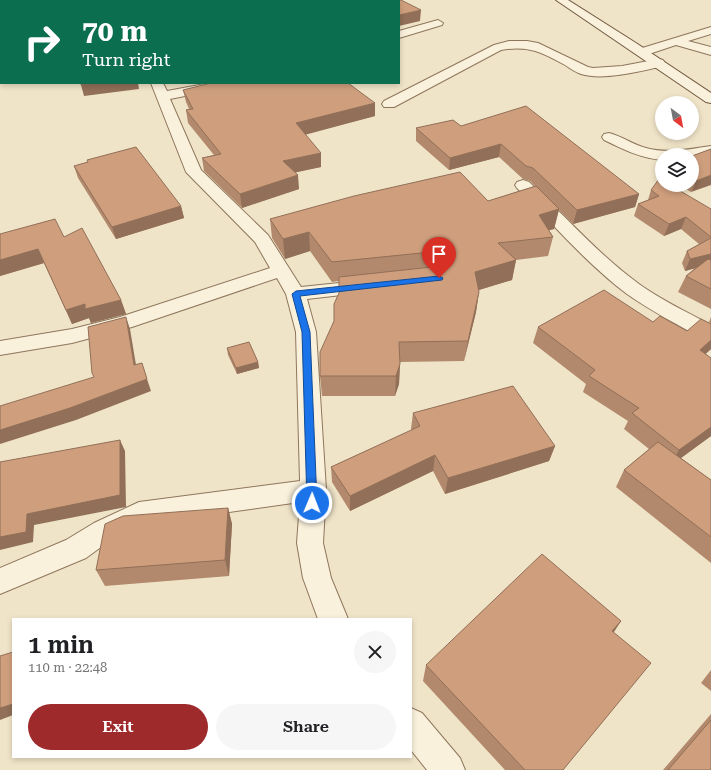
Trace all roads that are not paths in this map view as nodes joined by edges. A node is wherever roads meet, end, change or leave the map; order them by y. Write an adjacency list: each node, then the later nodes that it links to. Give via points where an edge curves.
1 (561, 0): 7 (street)
2 (438, 23): 4 (street)
3 (711, 30): 5 (street)
4 (400, 36)
5 (678, 42): 6 (street); 7 (street)
6 (711, 51)
7 (643, 52): 8 (street)
8 (659, 63): 11 (street); 12 (street, via 597,72 586,71 537,46 528,43 513,44 498,47)
9 (220, 84): 10 (street)
10 (160, 90): 16 (street, via 194,172 262,239)
11 (711, 99)
12 (389, 104)
13 (609, 137): 14 (street, via 645,153 659,155)
14 (711, 150)
15 (523, 185): 19 (street, via 602,264 625,283)
16 (282, 270): 18 (street); 20 (street, via 125,322 72,336)
17 (386, 284): 18 (street)
18 (296, 294): 21 (street, via 306,332)
19 (711, 334)
20 (0, 348)
21 (313, 490): 22 (street, via 140,513 103,531 76,550); 23 (street, via 310,543 317,578)
22 (0, 581)
23 (333, 618)
24 (412, 725): 25 (street)
25 (448, 770)

